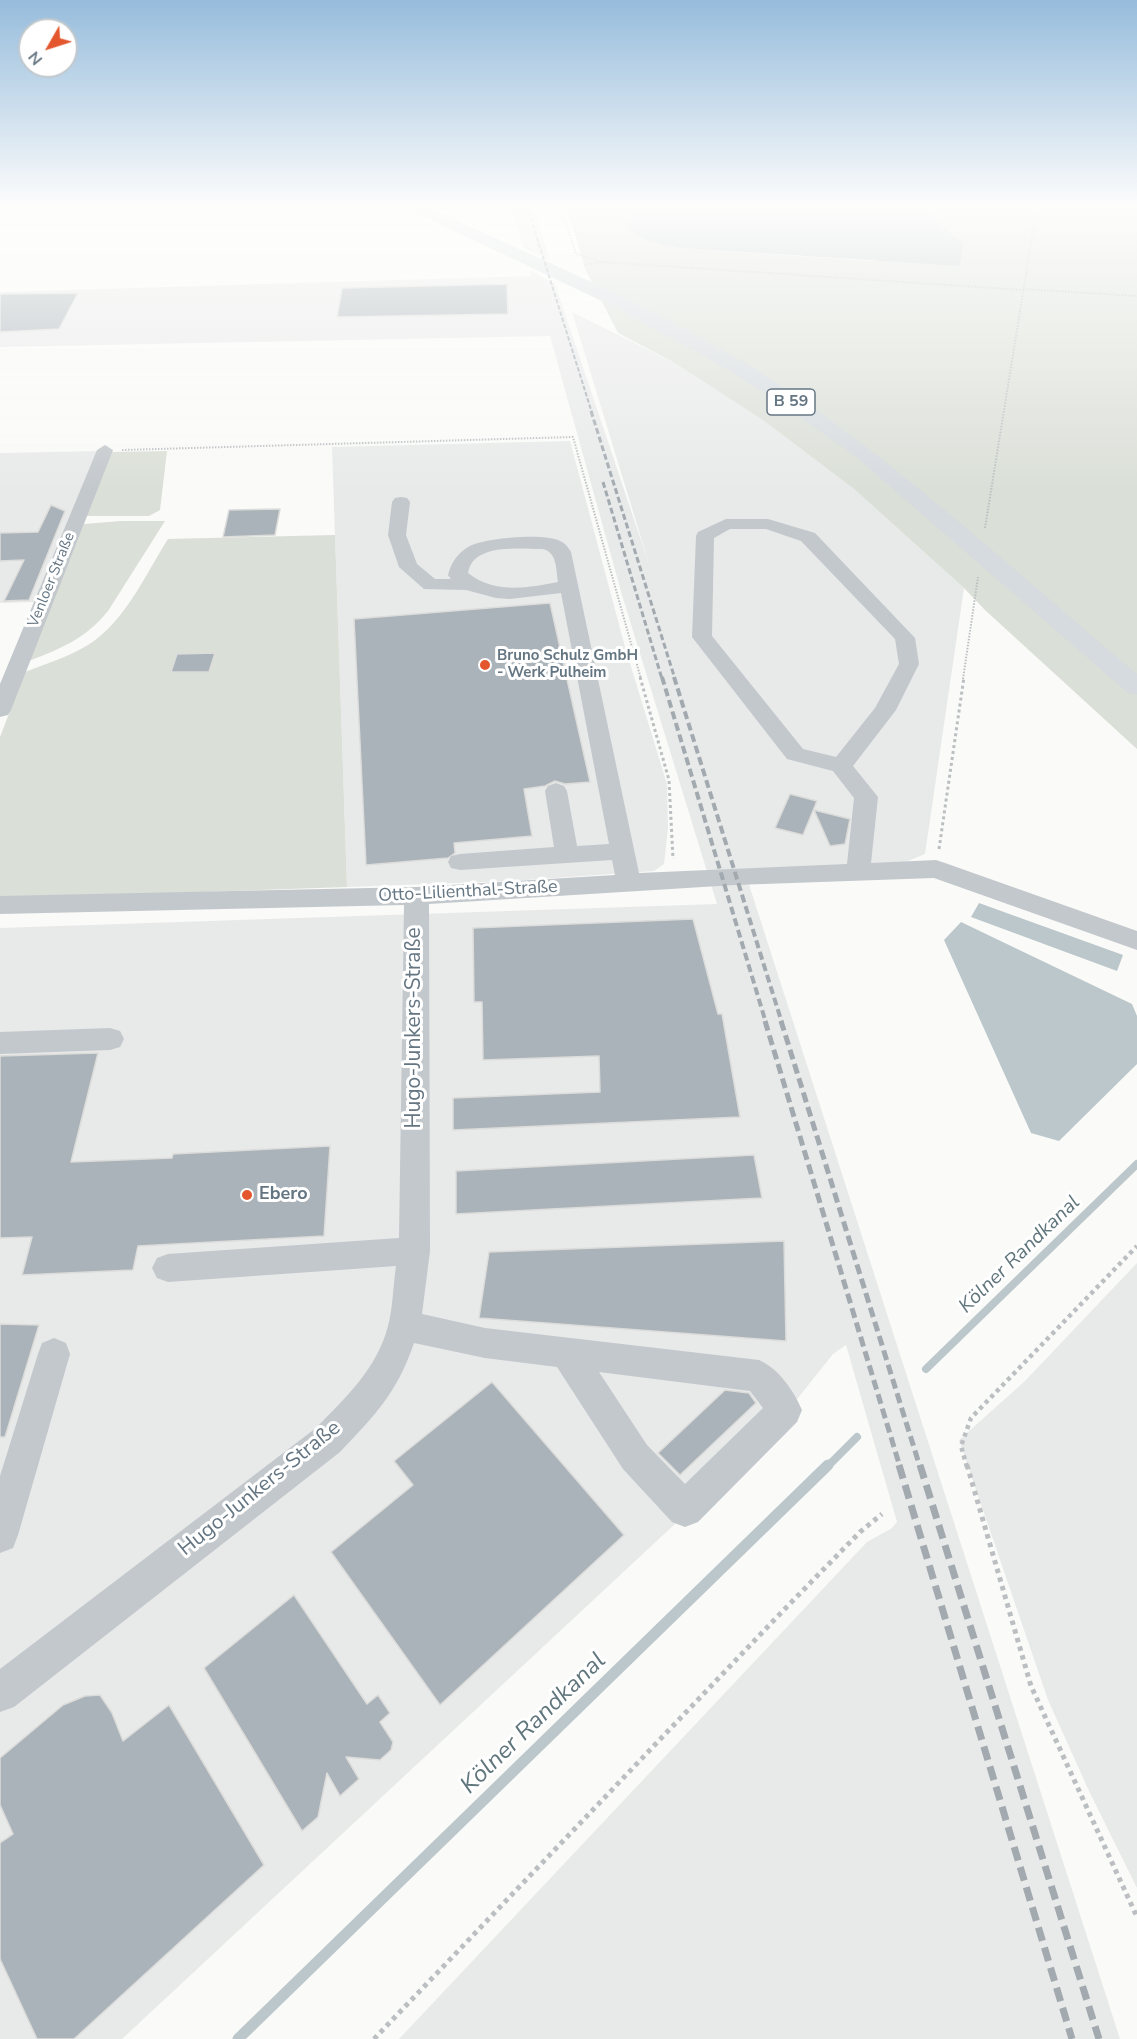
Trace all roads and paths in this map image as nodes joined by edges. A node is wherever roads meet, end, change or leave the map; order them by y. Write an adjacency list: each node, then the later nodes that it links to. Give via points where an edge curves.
1 (616, 301): 6 (main road, B 59, via 780,394 862,453)
2 (105, 450): 7 (street, Venloer Straße)
3 (400, 502): 4 (street, via 397,534 408,567 431,585)
4 (467, 584): 5 (street, via 507,593); 5 (street, via 458,575 460,564 476,550 494,545 542,543 555,545 562,552)
5 (568, 586): 10 (street)
6 (1137, 687)
7 (0, 710)
8 (841, 766): 8 (street, via 885,710 909,664 905,638 808,537 768,524 726,524 705,536 702,638 795,754); 13 (street, via 866,797)
9 (556, 791): 11 (street)
10 (623, 851): 11 (street); 14 (street)
11 (567, 855): 12 (street)
12 (460, 862)
13 (858, 871): 14 (street, Otto-Lilienthal-Straße); 17 (street, Otto-Lilienthal-Straße, via 936,869)
14 (629, 884): 15 (street, Otto-Lilienthal-Straße)
15 (417, 896): 16 (street, Otto-Lilienthal-Straße); 21 (street, Hugo-Junkers-Straße)
16 (0, 905)
17 (1137, 941)
18 (110, 1039): 19 (street)
19 (0, 1043)
20 (1137, 1246): 29 (path, via 971,1418 961,1446 1031,1686)
21 (414, 1251): 22 (street); 23 (street, Hugo-Junkers-Straße)
22 (168, 1269)
23 (404, 1326): 24 (street, via 485,1343); 28 (street, Hugo-Junkers-Straße, via 391,1362 371,1395 328,1440)
24 (567, 1353): 24 (street, via 635,1457 685,1509 785,1410 759,1376)
25 (54, 1354): 27 (street)
26 (882, 1514): 30 (path, via 776,1618)
27 (0, 1535)
28 (0, 1693)
29 (1137, 1917)
30 (374, 2039)

